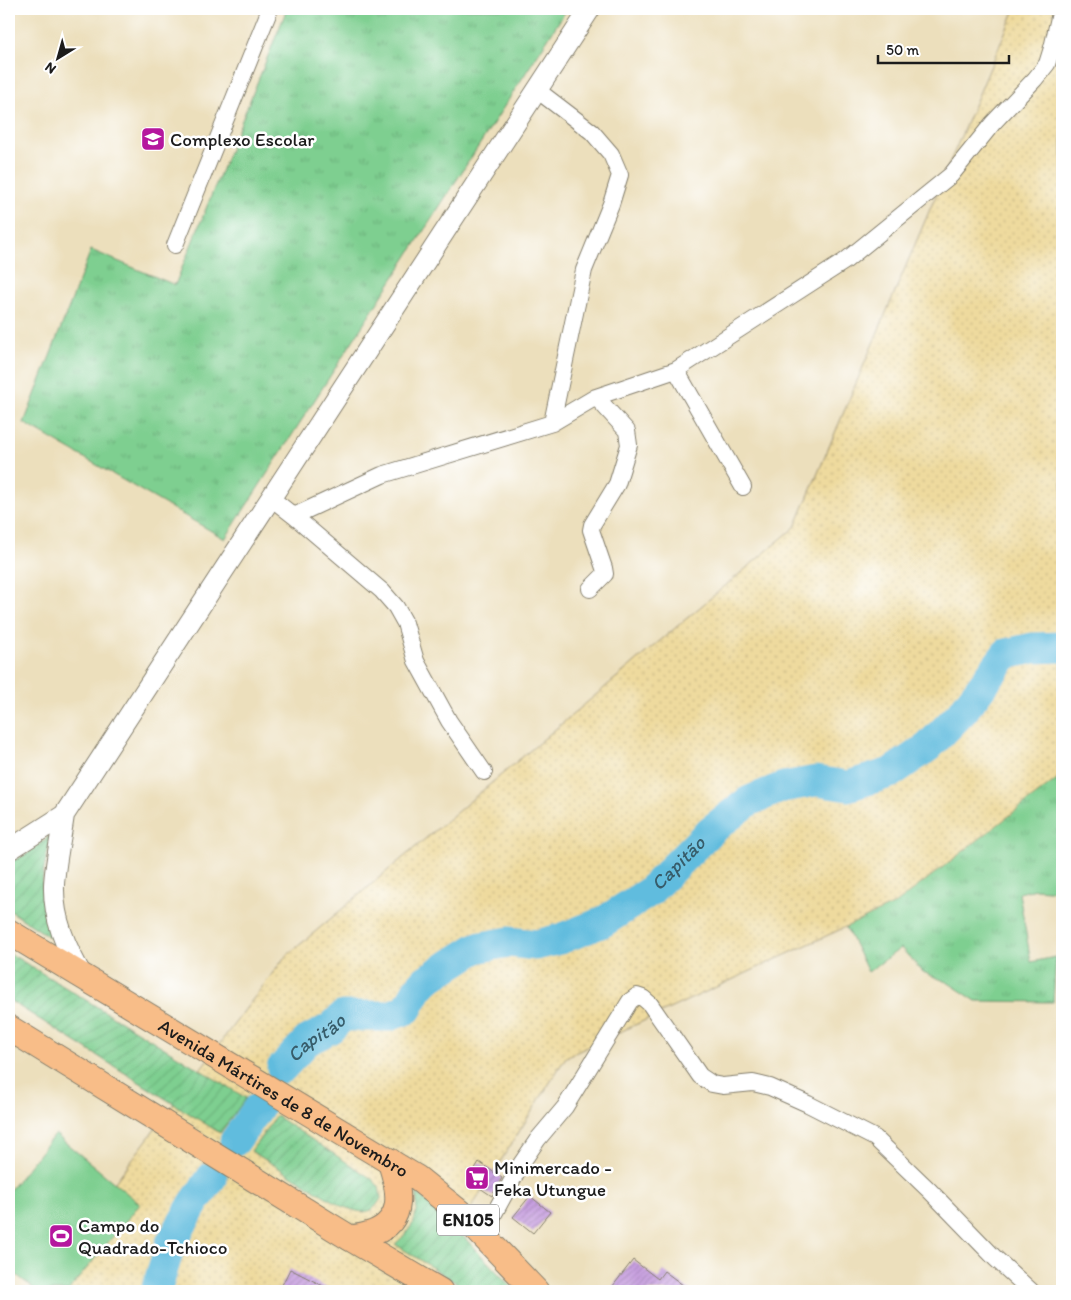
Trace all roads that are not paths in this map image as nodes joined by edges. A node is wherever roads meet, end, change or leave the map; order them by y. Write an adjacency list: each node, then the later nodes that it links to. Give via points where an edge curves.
1 (270, 9): 5 (street)
2 (590, 9): 4 (street)
3 (1061, 9): 6 (street, via 1047,64 993,122 951,175 845,261)
4 (537, 90): 8 (street, via 592,132 611,154 620,175 584,270); 10 (street)
5 (175, 245)
6 (676, 370): 7 (street); 9 (street)
7 (596, 397): 8 (street); 12 (street, via 627,431 629,445 617,484 592,525 605,574)
8 (552, 424): 11 (street, via 382,475)
9 (743, 487)
10 (271, 498): 11 (street); 14 (street)
11 (294, 516): 13 (street, via 382,590 396,607 405,623 416,661 449,721)
12 (590, 590)
13 (484, 772)
14 (64, 816): 15 (street); 17 (street, via 54,885 56,915 68,950)
15 (9, 850)
16 (9, 932): 17 (main road, Avenida Mártires de 8 de Novembro / EN105)
17 (84, 978): 19 (main road, Avenida Mártires de 8 de Novembro / EN105)
18 (9, 1028): 21 (main road)
19 (390, 1160): 20 (main road, Avenida Mártires de 8 de Novembro / EN105, via 441,1196); 21 (main road, via 399,1195 396,1214 380,1230)
20 (483, 1234): 23 (main road, Avenida Mártires de 8 de Novembro / EN105); 24 (street, via 521,1164 565,1108 630,1001 637,996 650,1004 700,1076 712,1084 770,1087 874,1138)
21 (350, 1238): 22 (main road)
22 (440, 1291)
23 (536, 1291)
24 (1031, 1291)

